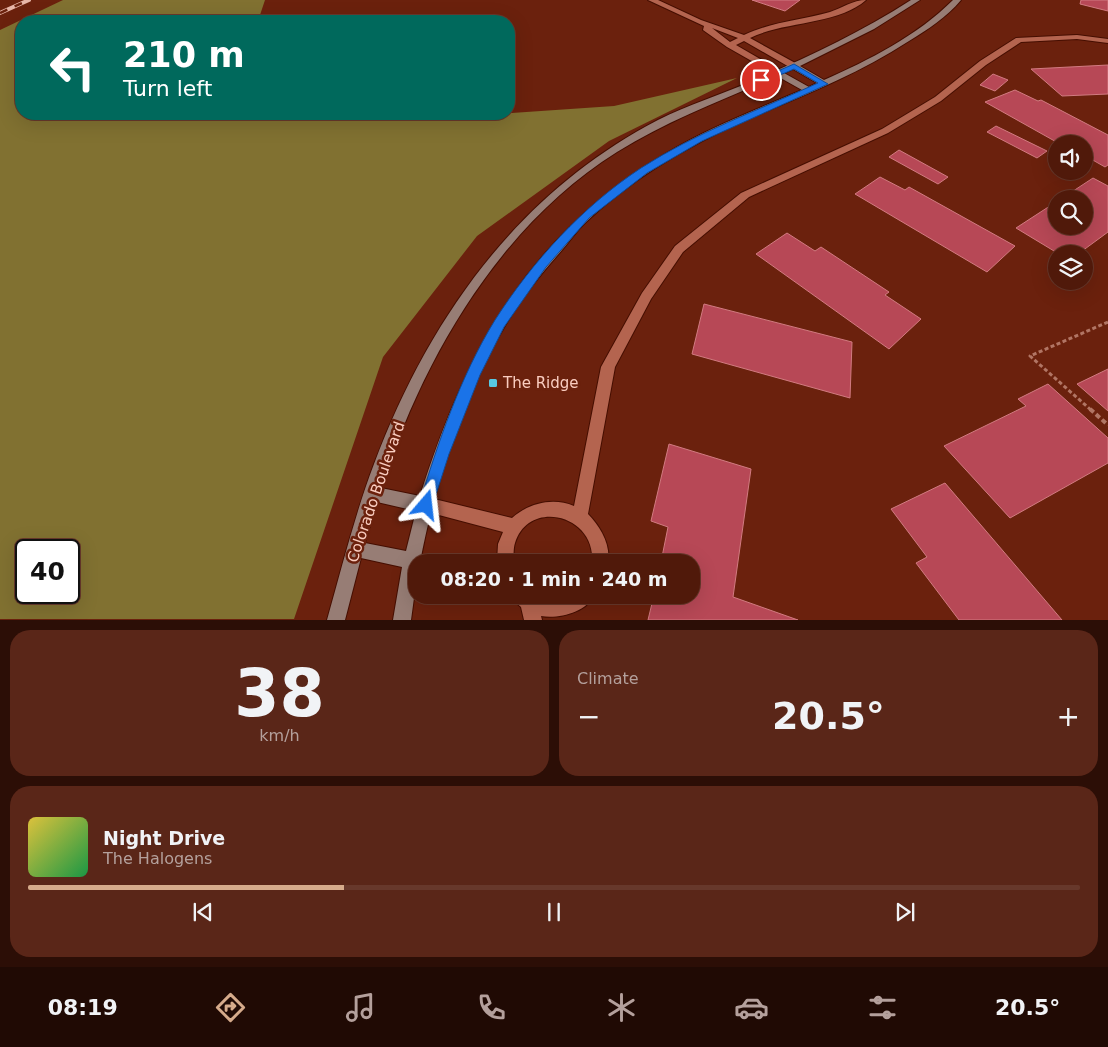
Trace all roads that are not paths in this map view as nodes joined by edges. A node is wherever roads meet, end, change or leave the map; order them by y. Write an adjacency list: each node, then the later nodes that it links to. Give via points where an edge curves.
1 (652, 0): 5 (lane)
2 (862, 0): 6 (lane, via 828,16 773,26)
3 (916, 0): 9 (street, Colorado Boulevard, via 854,38)
4 (958, 0): 11 (street, via 930,24 886,53)
5 (698, 22): 6 (lane); 8 (lane)
6 (743, 38): 8 (lane); 9 (lane)
7 (1108, 41): 15 (lane, via 1077,36 1019,40 983,63 938,99 885,131 745,195 679,249 646,296 608,367)
8 (730, 45): 10 (lane)
9 (794, 66): 10 (street, Colorado Boulevard); 11 (street)
10 (778, 73): 12 (street); 13 (street, Colorado Boulevard, via 662,122 617,147 554,194 510,239 473,285 428,356 390,443)
11 (824, 84): 12 (street)
12 (810, 91): 14 (street, via 722,128 644,170 586,216 542,265 500,324 470,383)
13 (373, 494): 14 (street); 17 (street, Colorado Boulevard)
14 (426, 505): 16 (lane); 18 (street)
15 (580, 516): 16 (lane, via 566,510 538,510); 20 (lane, via 591,527)
16 (514, 527): 19 (lane, via 507,540)
17 (355, 549): 21 (street); 26 (street, Colorado Boulevard)
18 (418, 554)
19 (506, 554)
20 (599, 554)
21 (408, 560)
22 (408, 597): 27 (street)
23 (525, 604): 28 (lane)
24 (536, 604): 25 (lane, via 544,608)
25 (572, 604)
26 (336, 620)
27 (402, 620)
28 (533, 620)

